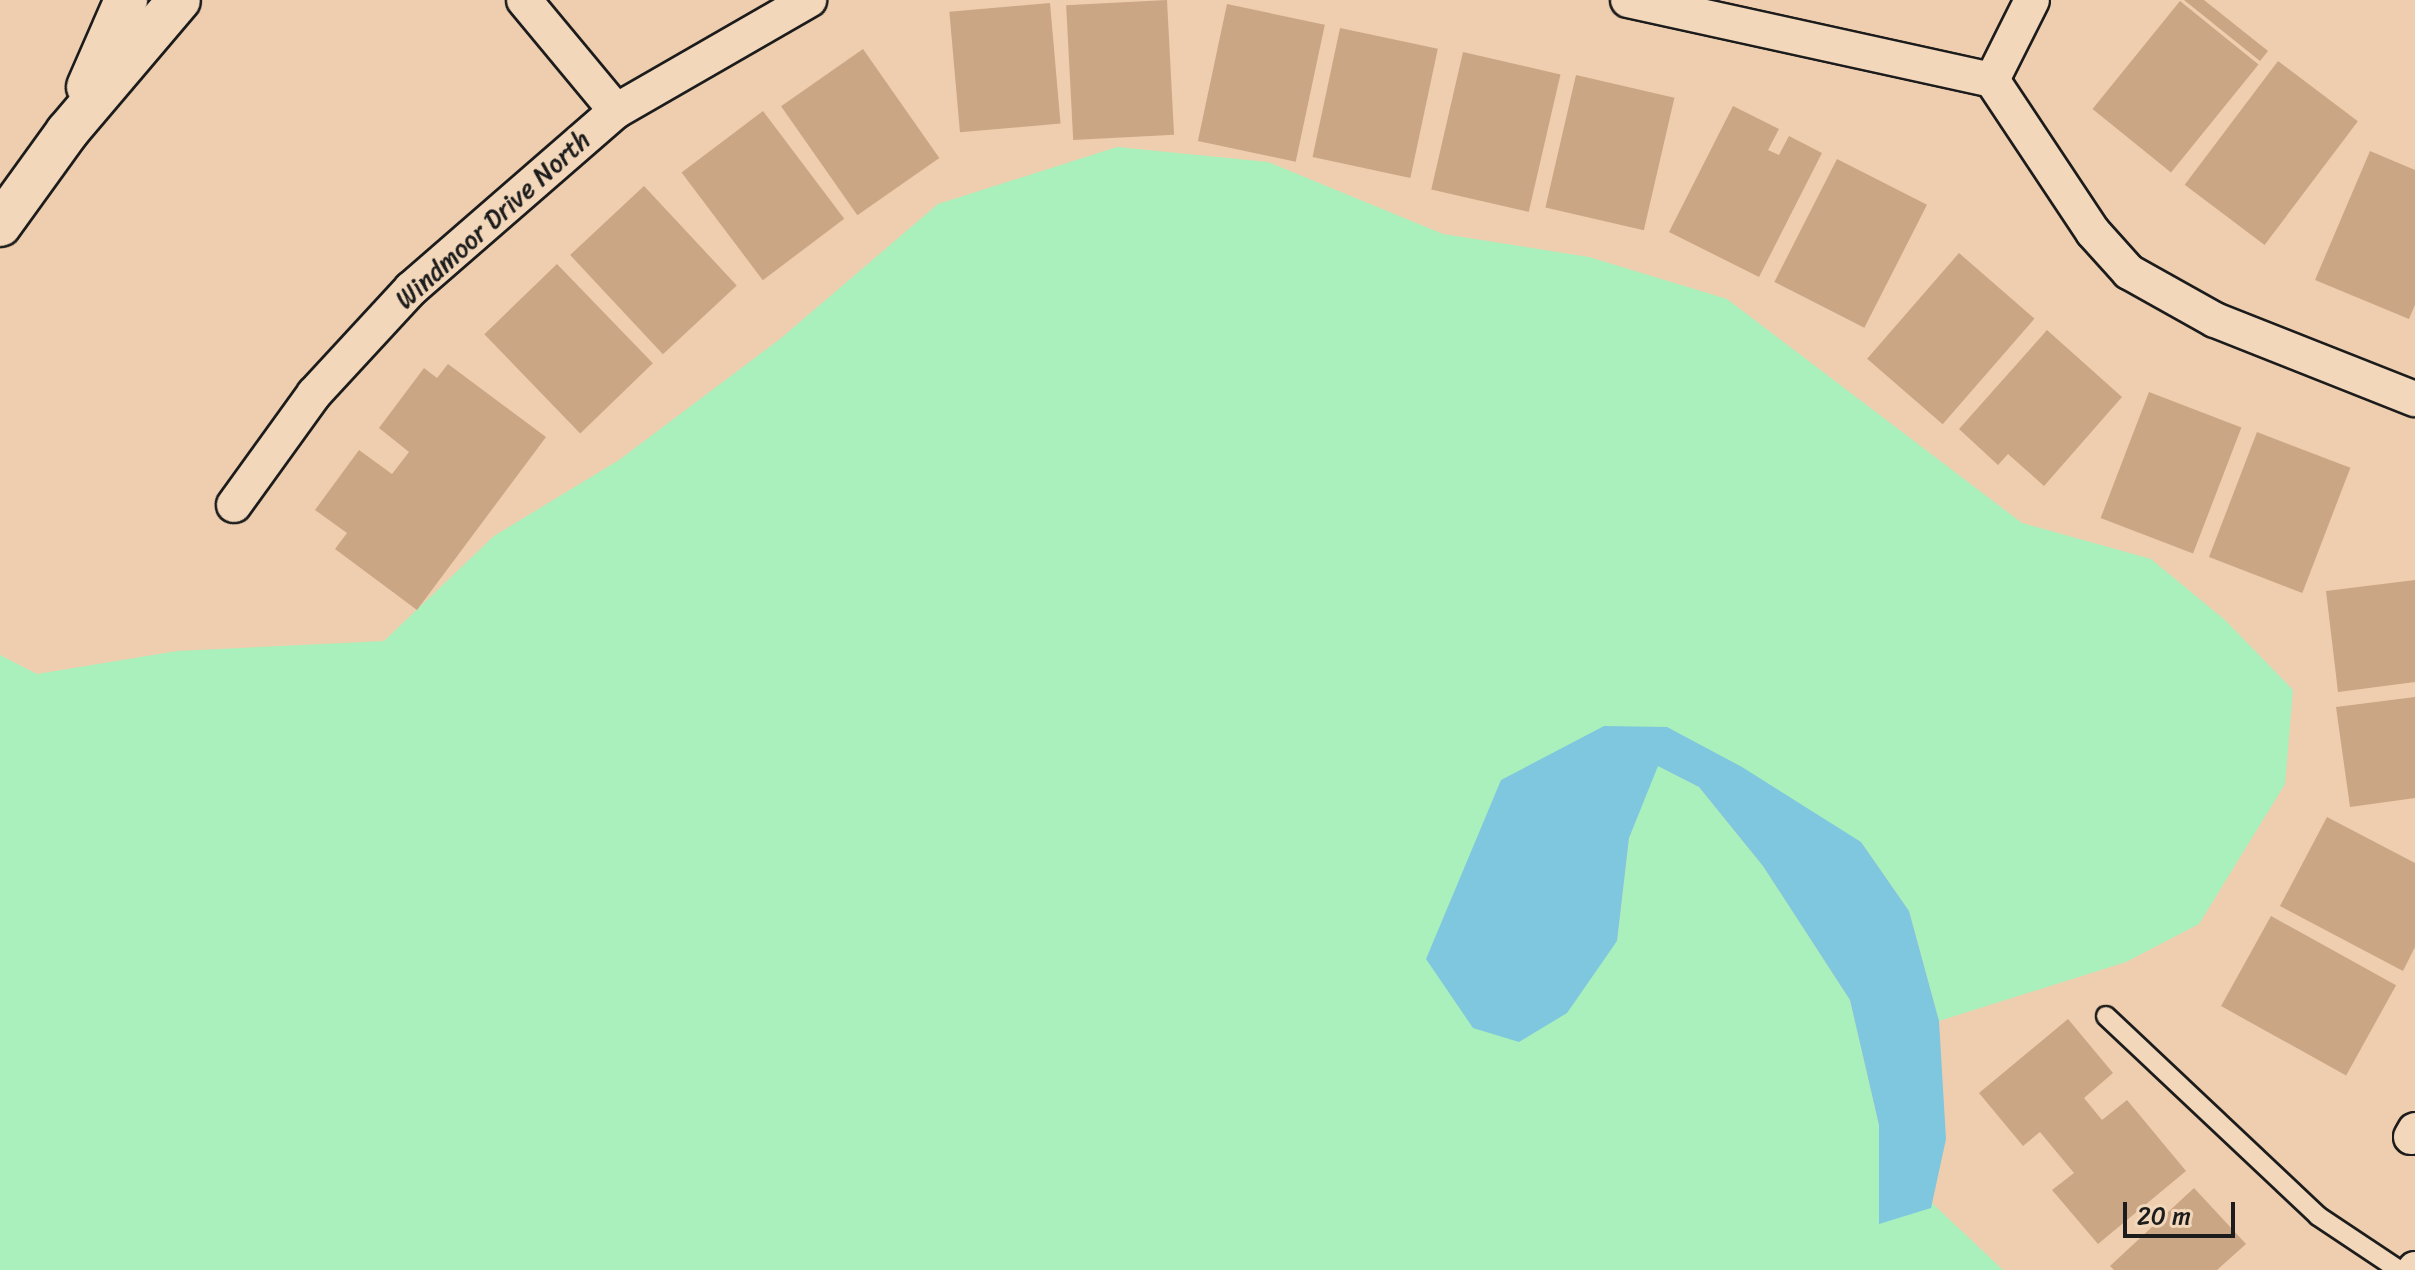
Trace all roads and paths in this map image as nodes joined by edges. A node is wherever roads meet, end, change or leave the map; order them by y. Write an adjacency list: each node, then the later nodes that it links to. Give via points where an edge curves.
1 (126, 0): 9 (street)
2 (179, 0): 9 (street)
3 (524, 0): 8 (street)
4 (809, 0): 8 (street, Windmoor Drive North)
5 (1628, 0): 7 (street)
6 (2032, 0): 7 (street)
7 (1992, 80): 11 (street, via 2093,232 2129,272 2215,320)
8 (616, 111): 12 (street, Windmoor Drive North, via 411,289 314,394)
9 (67, 132): 10 (street)
10 (0, 225)
11 (2415, 399)
12 (234, 505)
13 (2106, 1016): 14 (lane, via 2318,1216)
14 (2399, 1270)

